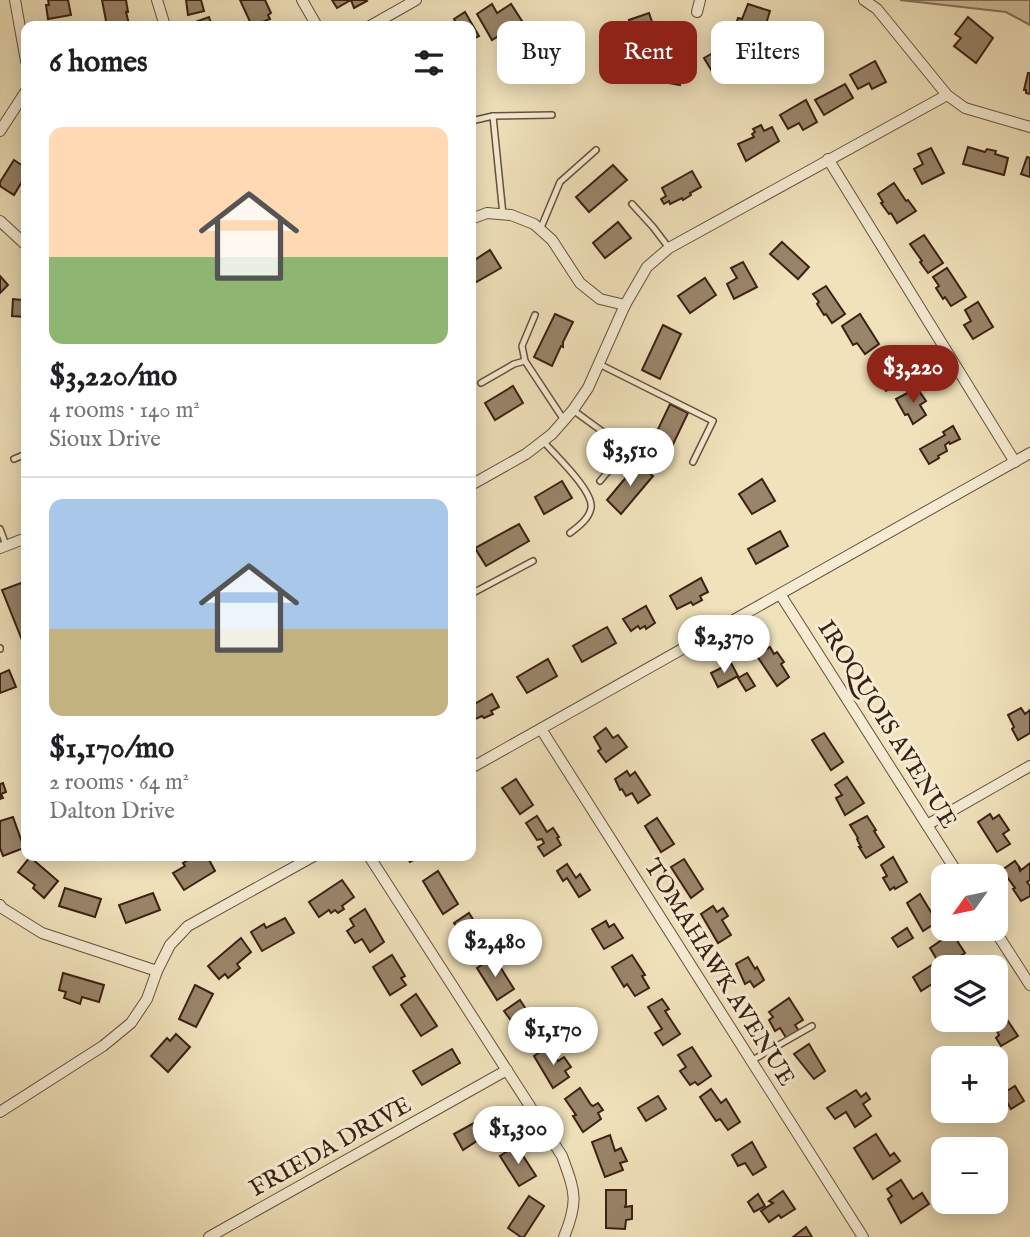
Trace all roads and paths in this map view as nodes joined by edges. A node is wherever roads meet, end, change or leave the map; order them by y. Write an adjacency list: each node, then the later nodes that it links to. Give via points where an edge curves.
1 (15, 0): 11 (street)
2 (157, 0): 8 (street)
3 (302, 0): 9 (street)
4 (416, 0): 10 (street)
5 (700, 0): 7 (street)
6 (864, 0): 12 (street, via 877,9)
7 (697, 12)
8 (163, 21)
9 (314, 21)
10 (379, 21)
11 (21, 33)
12 (947, 95): 17 (street, via 965,108); 20 (street)
13 (21, 99): 18 (street)
14 (551, 115): 15 (lane)
15 (493, 116): 16 (lane); 22 (lane)
16 (476, 120)
17 (1030, 128)
18 (0, 131)
19 (596, 149): 25 (lane, via 561,182)
20 (828, 159): 27 (street); 40 (street)
21 (632, 204): 27 (lane)
22 (503, 215): 23 (street); 25 (street)
23 (476, 217)
24 (0, 220): 26 (street)
25 (540, 230): 28 (street, via 552,240 580,283 600,299)
26 (21, 240)
27 (669, 248): 28 (street, via 647,267)
28 (625, 305): 31 (street)
29 (535, 315): 30 (lane, via 522,346)
30 (525, 361): 32 (lane); 34 (lane)
31 (598, 363): 33 (street); 39 (lane, via 713,421)
32 (481, 383)
33 (573, 410): 34 (street); 41 (lane, via 618,443 623,454)
34 (564, 420): 35 (street)
35 (543, 441): 42 (street); 44 (lane, via 581,484 592,506 588,517)
36 (1030, 453): 40 (street)
37 (21, 456): 38 (lane)
38 (14, 459)
39 (693, 462)
40 (1015, 462): 49 (street)
41 (600, 481)
42 (476, 482)
43 (0, 529): 46 (lane)
44 (570, 533)
45 (21, 540): 46 (street)
46 (3, 547)
47 (533, 561): 48 (lane)
48 (476, 591)
49 (780, 594): 50 (street); 53 (street, IROQUOIS AVENUE)
50 (541, 729): 51 (street); 62 (street, TOMAHAWK AVENUE)
51 (476, 765)
52 (1030, 766): 53 (street)
53 (927, 825): 56 (street, IROQUOIS AVENUE)
54 (305, 861): 59 (street, via 188,926 170,945)
55 (372, 861): 63 (street)
56 (952, 864)
57 (0, 905): 59 (street, via 42,933)
58 (1002, 942): 60 (street)
59 (158, 971): 64 (street, via 131,1023)
60 (1030, 985)
61 (812, 1026): 62 (lane)
62 (751, 1061): 67 (street, TOMAHAWK AVENUE)
63 (507, 1070): 65 (street, FRIEDA DRIVE); 66 (street, via 562,1156 574,1187 574,1213)
64 (0, 1112)
65 (209, 1237)
66 (564, 1237)
67 (863, 1237)

